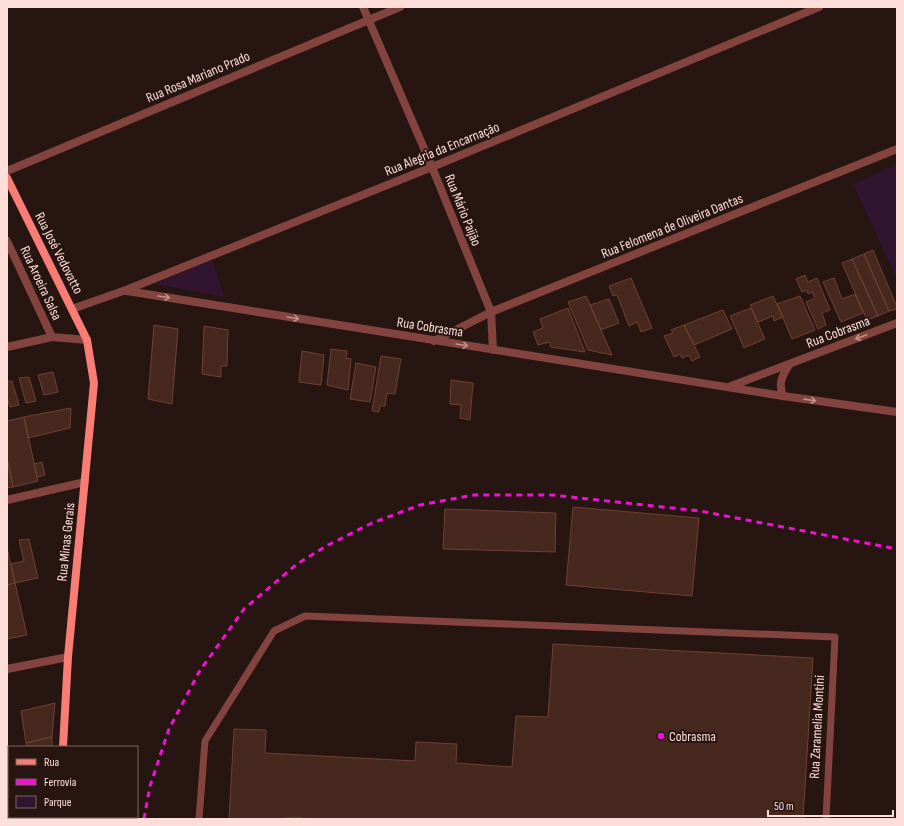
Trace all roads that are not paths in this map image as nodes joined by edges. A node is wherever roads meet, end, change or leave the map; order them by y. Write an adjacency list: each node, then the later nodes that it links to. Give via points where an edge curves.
1 (363, 7): 4 (street, Rua Mário Paijão)
2 (400, 7): 4 (street, Rua Rosa Mariano Prado)
3 (819, 7): 6 (street, Rua Alegria da Encarnação)
4 (368, 20): 6 (street, Rua Mário Paijão); 7 (street, Rua Rosa Mariano Prado)
5 (897, 149): 12 (street, Rua Felomena de Oliveira Dantas)
6 (432, 167): 10 (street, Rua Alegria da Encarnação); 12 (street, Rua Mário Paijão)
7 (7, 171)
8 (7, 178): 11 (street, Rua José Vedovatto)
9 (7, 241): 14 (street, Rua Aroeira Salsa)
10 (126, 290): 11 (street, Rua Alegria da Encarnação); 16 (street, Rua Cobrasma, one-way to 16)
11 (72, 309): 15 (street, Rua José Vedovatto)
12 (491, 312): 16 (street, Rua Felomena de Oliveira Dantas); 18 (street)
13 (897, 323): 19 (street, Rua Cobrasma, one-way to 19)
14 (52, 337): 15 (street); 17 (street)
15 (87, 340): 23 (street, Rua Minas Gerais, via 94,383)
16 (434, 341): 18 (street, Rua Cobrasma, one-way to 18)
17 (7, 347)
18 (493, 350): 20 (street, Rua Cobrasma)
19 (789, 365): 20 (street, Rua Cobrasma); 21 (street, via 780,379)
20 (730, 386): 21 (street, Rua Cobrasma)
21 (783, 396): 22 (street, Rua Cobrasma, one-way to 22)
22 (897, 412)
23 (85, 482): 24 (street); 25 (street, Rua Minas Gerais)
24 (7, 500)
25 (68, 657): 26 (street); 27 (street, Rua Minas Gerais)
26 (7, 669)
27 (63, 746)
28 (199, 819): 29 (lane, Rua Zaramelia Montini, via 205,741 274,631 305,616 835,636)
29 (826, 819)

